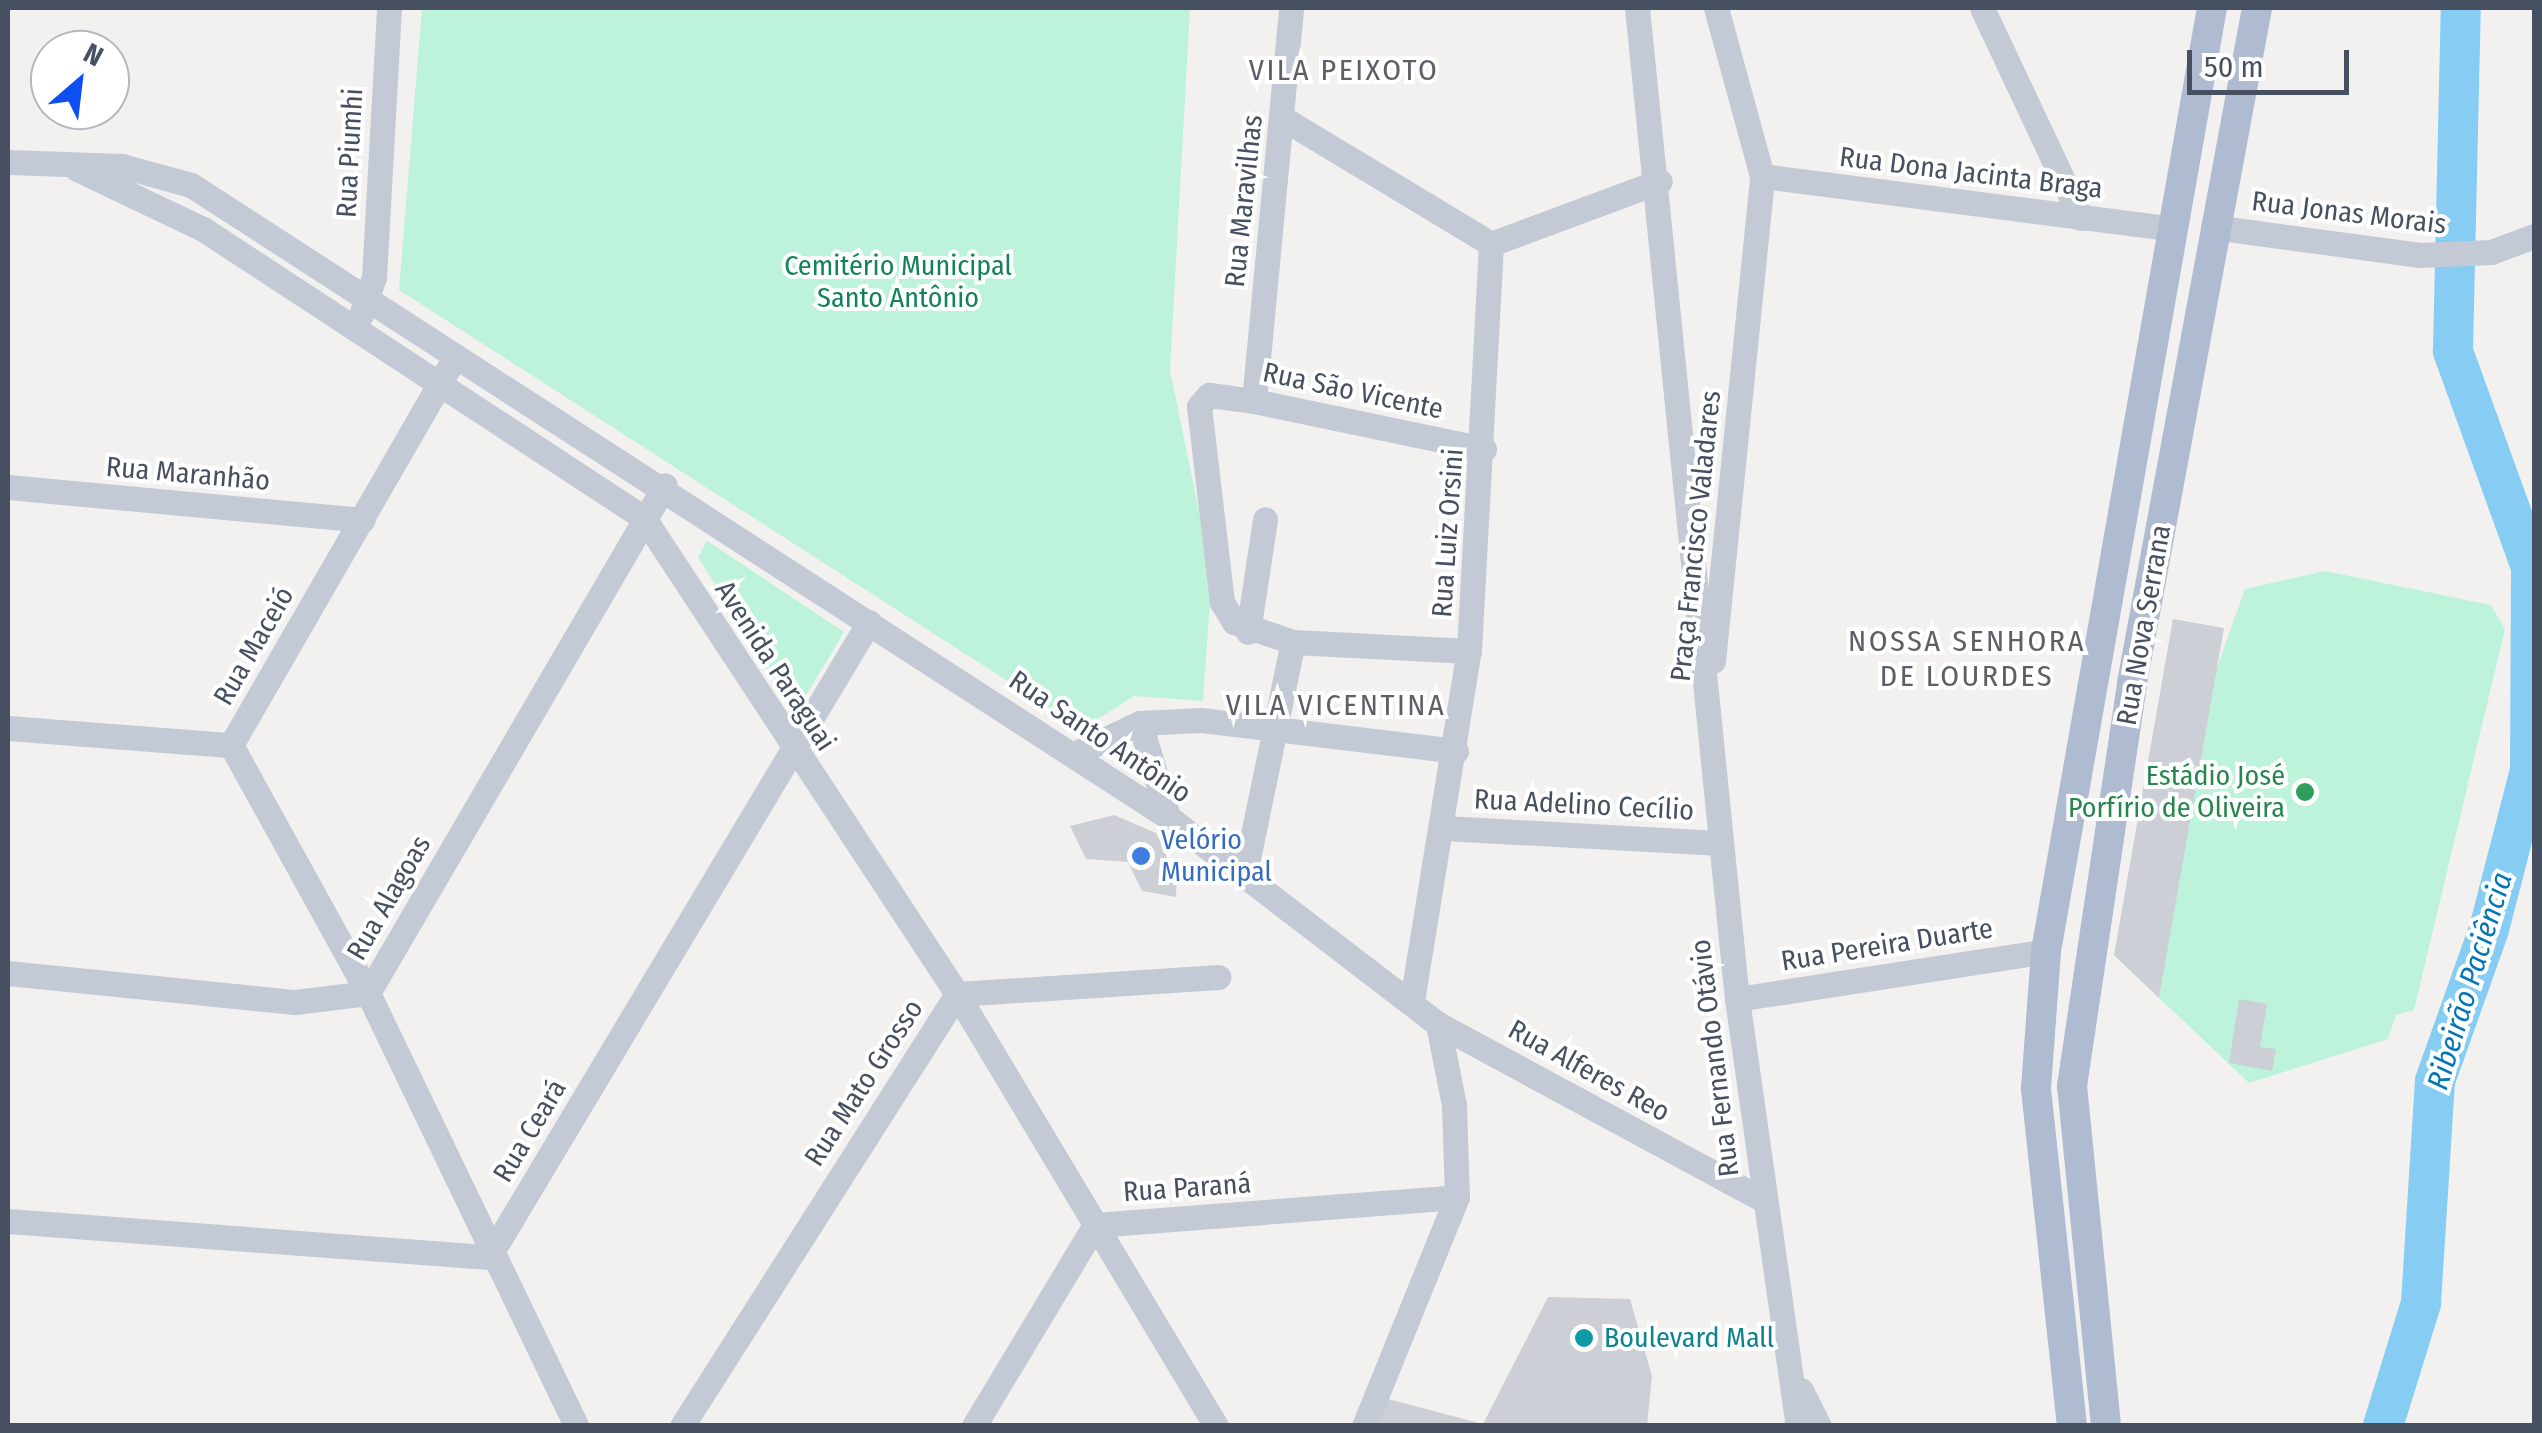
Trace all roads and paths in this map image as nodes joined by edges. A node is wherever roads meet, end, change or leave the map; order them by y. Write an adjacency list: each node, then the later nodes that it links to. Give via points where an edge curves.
1 (388, 8): 18 (street, Rua Piumhi)
2 (1291, 8): 8 (street, Rua Maravilhas)
3 (1637, 8): 12 (street, Praça Francisco Valadares)
4 (1716, 8): 11 (street, Praça Francisco Valadares)
5 (1982, 8): 13 (street)
6 (2212, 8): 14 (main road, Rua Nova Serrana)
7 (2257, 8): 15 (main road, Rua Nova Serrana)
8 (1284, 119): 17 (street); 22 (street, Rua Maravilhas)
9 (8, 162): 10 (street, Avenida Paraguai)
10 (63, 163): 18 (street, Avenida Paraguai, via 122,166 191,185); 19 (street, Avenida Paraguai, via 203,230)
11 (1762, 176): 13 (street, Rua Dona Jacinta Braga); 33 (street, Praça Francisco Valadares)
12 (1660, 181): 17 (street); 33 (street, Praça Francisco Valadares)
13 (2080, 218): 14 (street, Rua Dona Jacinta Braga)
14 (2173, 228): 45 (main road, Rua Nova Serrana)
15 (2213, 228): 16 (street, Rua Jonas Morais, via 2420,256 2464,256); 67 (main road, Rua Nova Serrana, via 2072,1086)
16 (2534, 236)
17 (1491, 244): 23 (street, Rua Luiz Orsini)
18 (368, 302): 19 (street); 20 (street, Avenida Paraguai)
19 (355, 326): 21 (street, Avenida Paraguai)
20 (456, 355): 21 (street, Rua Maceió); 24 (street, Avenida Paraguai)
21 (442, 382): 26 (street, Avenida Paraguai); 27 (street, Rua Maceió)
22 (1254, 401): 23 (street, Rua São Vicente); 30 (street, Rua São Vicente, via 1209,395 1198,415 1222,602)
23 (1484, 449): 32 (street, Rua Luiz Orsini)
24 (665, 485): 26 (street, Rua Alagoas); 29 (street, Rua Santo Antônio)
25 (8, 487): 27 (street, Rua Maranhão)
26 (644, 518): 39 (street, Avenida Paraguai); 48 (street, Rua Alagoas)
27 (362, 520): 37 (street, Rua Maceió)
28 (1265, 520): 30 (street)
29 (869, 622): 39 (street, Rua Ceará); 40 (street, Rua Santo Antônio)
30 (1248, 632): 31 (street)
31 (1293, 642): 32 (street); 35 (street)
32 (1469, 652): 38 (street, Rua Luiz Orsini)
33 (1707, 721): 43 (street, Rua Fernando Otávio)
34 (1140, 723): 35 (street); 40 (street); 41 (street)
35 (1278, 726): 38 (street); 44 (street)
36 (8, 728): 37 (street, Rua Maceió)
37 (231, 746): 48 (street)
38 (1456, 751): 42 (street, Rua Luiz Orsini)
39 (795, 752): 49 (street, Avenida Paraguai); 57 (street, Rua Ceará)
40 (1074, 754): 41 (street, Rua Santo Antônio)
41 (1168, 817): 44 (street, Rua Santo Antônio)
42 (1444, 828): 43 (street, Rua Adelino Cecílio); 51 (street, Rua Luiz Orsini)
43 (1720, 843): 50 (street, Rua Fernando Otávio)
44 (1245, 872): 51 (street, Rua Santo Antônio)
45 (2046, 950): 50 (street, Rua Pereira Duarte); 66 (main road, Rua Nova Serrana, via 2036,1088)
46 (8, 973): 48 (street, Rua Alagoas, via 296,1002)
47 (1218, 977): 49 (street, Rua Mato Grosso)
48 (368, 993): 57 (street)
49 (957, 994): 56 (street, Avenida Paraguai); 60 (street, Rua Mato Grosso)
50 (1737, 1000): 54 (street, Rua Fernando Otávio)
51 (1412, 1001): 52 (street, Rua Santo Antônio)
52 (1438, 1024): 53 (street, via 1454,1105); 54 (street, Rua Alferes Reo)
53 (1457, 1197): 56 (street, Rua Paraná); 63 (street)
54 (1763, 1200): 58 (street, Rua Fernando Otávio)
55 (8, 1221): 57 (street)
56 (1095, 1225): 61 (street, Rua Paraná); 62 (street, Avenida Paraguai)
57 (488, 1257): 59 (street)
58 (1798, 1385): 64 (street); 65 (street)
59 (576, 1426)
60 (682, 1426)
61 (974, 1426)
62 (1216, 1426)
63 (1364, 1426)
64 (1798, 1426)
65 (1819, 1426)
66 (2072, 1426)
67 (2106, 1426)

